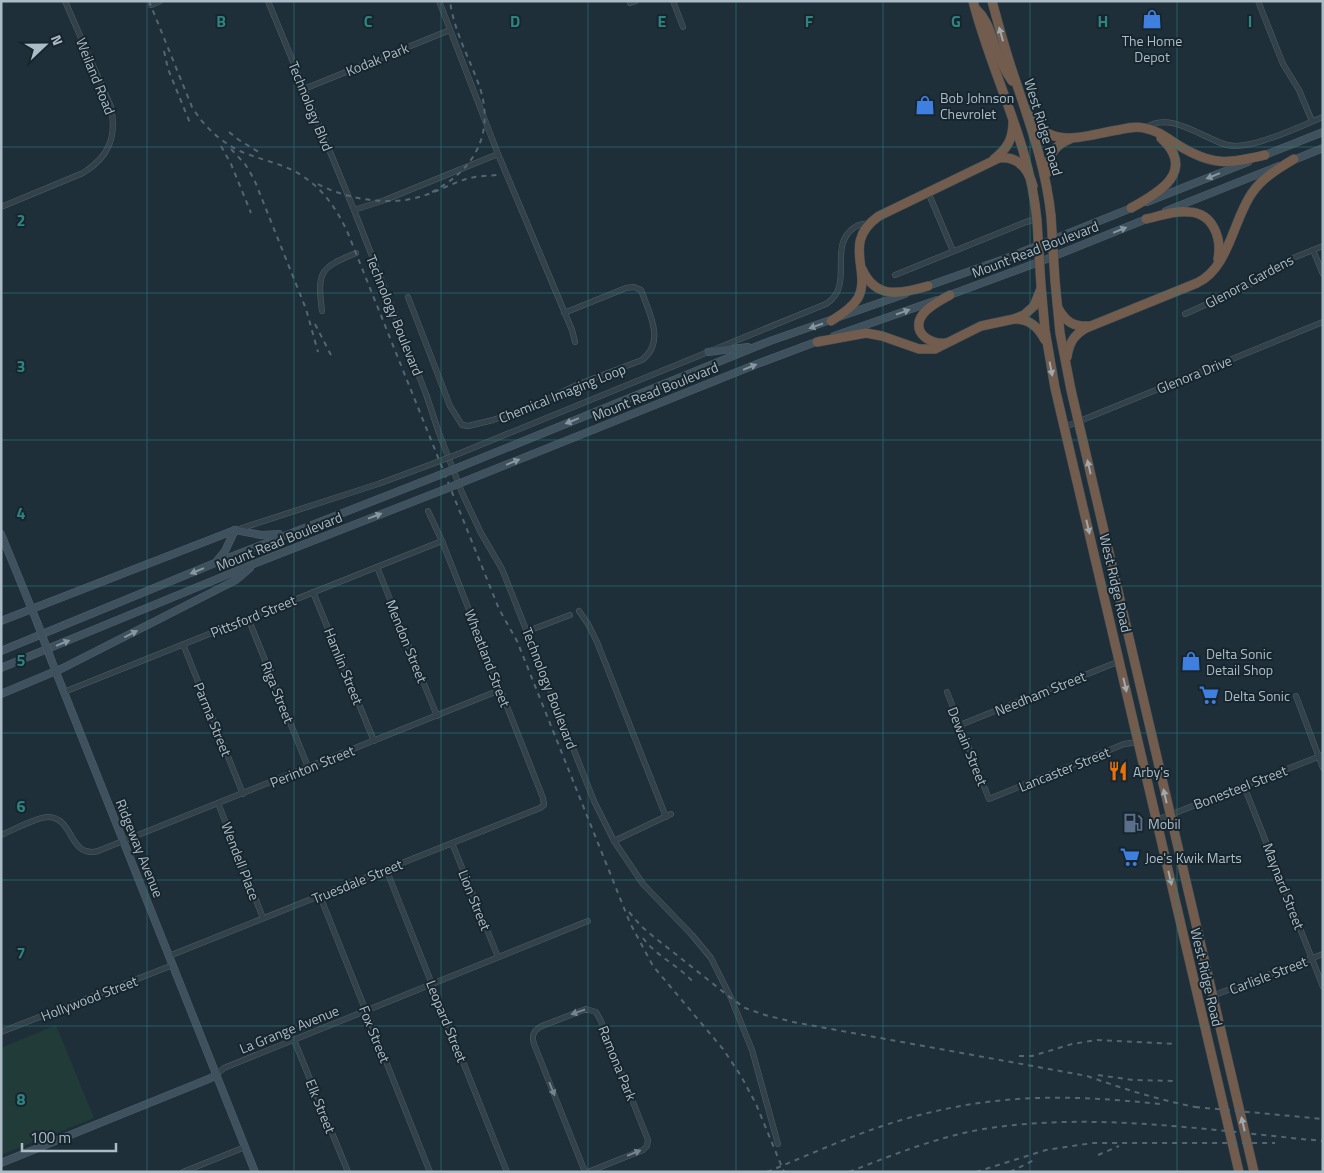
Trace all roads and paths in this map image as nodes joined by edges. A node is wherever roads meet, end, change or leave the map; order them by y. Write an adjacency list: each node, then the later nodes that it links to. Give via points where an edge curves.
1 (65, 1): 29 (street, Weiland Road, via 111,107 114,122 110,142 100,159 83,173)
2 (160, 1): 8 (street)
3 (268, 1): 12 (street, Technology Blvd)
4 (439, 1): 11 (street)
5 (673, 1): 10 (street)
6 (992, 1): 13 (highway, West Ridge Road, one-way to 6)
7 (1258, 1): 17 (street, via 1283,64)
8 (151, 5)
9 (974, 5): 13 (highway, via 988,24 1007,73); 14 (highway, West Ridge Road)
10 (683, 27)
11 (450, 30): 12 (street, Kodak Park); 22 (street)
12 (304, 88): 31 (street, Technology Blvd)
13 (1021, 97): 15 (highway, West Ridge Road)
14 (1011, 112): 25 (highway, via 1010,142); 26 (highway, West Ridge Road)
15 (1026, 112): 20 (highway, via 1046,134 1061,138); 27 (highway, West Ridge Road)
16 (1323, 117): 17 (street)
17 (1312, 121): 18 (street, via 1262,141 1235,146 1172,124 1154,124)
18 (1146, 128): 20 (highway); 23 (highway, via 1214,161); 30 (highway, via 1169,147 1174,156 1174,170 1164,188)
19 (1323, 132): 23 (main road, Mount Read Boulevard)
20 (1078, 136): 27 (highway, via 1062,143 1052,153 1047,168)
21 (1323, 148): 24 (main road, Mount Read Boulevard)
22 (498, 154): 31 (street); 49 (street)
23 (1265, 155): 30 (main road, Mount Read Boulevard, one-way to 30)
24 (1294, 159): 32 (main road, Mount Read Boulevard); 40 (highway, via 1253,191)
25 (989, 162): 26 (highway, via 1015,159 1024,167); 28 (highway)
26 (1033, 186): 33 (highway, West Ridge Road)
27 (1048, 190): 47 (highway, West Ridge Road, bridge)
28 (928, 191): 34 (highway, via 882,214); 37 (street)
29 (1, 207)
30 (1132, 208): 43 (main road, Mount Read Boulevard)
31 (354, 210): 78 (street, Technology Boulevard, via 463,495 502,570)
32 (1146, 219): 40 (highway, via 1187,212 1206,218 1219,238); 45 (main road, Mount Read Boulevard, one-way to 32)
33 (1037, 220): 37 (street, Mount Read Boulevard); 44 (highway, West Ridge Road, bridge)
34 (870, 224): 39 (highway, via 860,242); 60 (street, Mount Read Boulevard, via 857,226 844,238 840,254 841,284 832,300)
35 (1323, 246): 36 (street, Glenora Gardens)
36 (1313, 250): 41 (street); 50 (street, Glenora Gardens)
37 (953, 251): 42 (street, Mount Read Boulevard)
38 (356, 253): 48 (street, via 332,263 322,274 319,287)
39 (859, 259): 43 (highway, via 869,282 882,291 897,292); 52 (highway, via 862,285 858,297 850,308)
40 (1214, 270): 54 (highway, via 1197,283)
41 (1323, 274)
42 (895, 276)
43 (928, 286): 52 (main road, Mount Read Boulevard)
44 (1041, 286): 51 (highway, via 1034,306); 59 (highway, West Ridge Road)
45 (950, 295): 55 (highway, via 925,311 919,325 921,334 930,342); 58 (main road, Mount Read Boulevard, one-way to 45)
46 (408, 297): 49 (street, Chemical Imaging Loop, via 450,406 462,425 468,426 524,410 642,360 650,351 654,324 641,290 626,288)
47 (1056, 304): 54 (highway, via 1070,323 1078,326); 61 (highway, West Ridge Road)
48 (322, 311)
49 (564, 314): 56 (street)
50 (1185, 314)
51 (1014, 319): 55 (highway, via 981,326); 59 (highway, via 1034,325 1042,334)
52 (831, 321): 57 (main road, Mount Read Boulevard, one-way to 57)
53 (1323, 322): 62 (street, Glenora Drive)
54 (1093, 324): 61 (highway, via 1072,340)
55 (951, 341): 58 (highway, via 930,350 870,334)
56 (575, 342)
57 (770, 342): 60 (main road); 65 (main road, Mount Read Boulevard, one-way to 65, bridge)
58 (817, 342): 70 (main road, Mount Read Boulevard, one-way to 58, bridge)
59 (1047, 348): 63 (highway, West Ridge Road, one-way to 63)
60 (708, 352): 66 (street, Mount Read Boulevard, bridge, via 432,464)
61 (1066, 368): 62 (highway, West Ridge Road)
62 (1078, 422): 63 (street, Glenora Drive); 101 (highway, West Ridge Road, one-way to 62)
63 (1065, 427): 81 (highway, West Ridge Road, one-way to 81)
64 (428, 511): 68 (street, Wheatland Street)
65 (301, 529): 66 (main road, via 274,535); 69 (main road, Mount Read Boulevard)
66 (235, 530): 69 (main road); 73 (main road, Mount Read Boulevard)
67 (1, 534): 73 (main road, Ridgeway Avenue)
68 (442, 541): 71 (street, Pittsford Street); 84 (street, Wheatland Street)
69 (215, 563): 80 (main road, Mount Read Boulevard, one-way to 80)
70 (256, 563): 82 (main road, Mount Read Boulevard, one-way to 70); 83 (main road, one-way to 70, via 236,580)
71 (377, 567): 72 (street, Pittsford Street); 89 (street, Mendon Street)
72 (314, 592): 76 (street, Pittsford Street); 91 (street, Hamlin Street)
73 (31, 610): 77 (main road, Mount Read Boulevard); 83 (main road, Ridgeway Avenue, bridge)
74 (579, 611): 105 (street, via 597,642 669,816)
75 (570, 615): 78 (street)
76 (248, 618): 79 (street, Pittsford Street); 94 (street, Riga Street)
77 (1, 621)
78 (528, 631): 105 (street, Technology Boulevard, via 594,801)
79 (184, 644): 85 (street, Pittsford Street); 97 (street, Parma Street)
80 (1, 651)
81 (1120, 661): 90 (street, Needham Street); 92 (highway, West Ridge Road, one-way to 92)
82 (1, 668)
83 (56, 671): 85 (main road, Ridgeway Avenue); 87 (main road)
84 (500, 690): 89 (street, Perinton Street); 100 (street, Wheatland Street)
85 (64, 692): 104 (main road, Ridgeway Avenue)
86 (947, 692): 90 (street, Dewain Street)
87 (1, 694)
88 (1296, 696): 93 (street)
89 (437, 716): 91 (street, Perinton Street)
90 (960, 725): 98 (street, Dewain Street)
91 (374, 741): 94 (street, Perinton Street)
92 (1139, 742): 98 (street, Lancaster Street, via 1124,744); 102 (highway, West Ridge Road)
93 (1321, 756): 95 (street); 96 (street, Bonesteel Street)
94 (308, 767): 97 (street, Perinton Street)
95 (1323, 768)
96 (1244, 786): 101 (street, Bonesteel Street); 114 (street, Maynard Street)
97 (243, 794): 99 (street, Perinton Street)
98 (989, 799)
99 (218, 803): 104 (street, Perinton Street); 109 (street, Wendell Place)
100 (544, 805): 106 (street, Truesdale Street)
101 (1169, 815): 102 (street, Bonesteel Street); 118 (highway, West Ridge Road)
102 (1156, 820): 132 (highway, West Ridge Road, one-way to 132)
103 (1, 835): 104 (street, Perinton Street, via 50,817 63,823 84,851 93,853)
104 (124, 841): 112 (main road, Ridgeway Avenue)
105 (614, 841): 123 (street, Technology Boulevard, via 643,884 711,958 752,1050)
106 (452, 843): 107 (street, Truesdale Street); 113 (street, Lion Street)
107 (386, 869): 108 (street, Truesdale Street); 116 (street, Leopard Street)
108 (320, 896): 109 (street, Truesdale Street); 119 (street, Fox Street)
109 (263, 918): 112 (street, Truesdale Street)
110 (588, 921): 113 (street, La Grange Avenue)
111 (1323, 954): 114 (street, Carlisle Street)
112 (169, 956): 115 (main road, Ridgeway Avenue)
113 (498, 957): 116 (street, La Grange Avenue)
114 (1312, 958): 117 (street, Maynard Street); 118 (street, Carlisle Street)
115 (173, 965): 120 (street, Hollywood Street); 122 (main road, Ridgeway Avenue)
116 (432, 984): 119 (street, La Grange Avenue); 130 (street, Leopard Street)
117 (1323, 987)
118 (1212, 996): 133 (highway, West Ridge Road, one-way to 118)
119 (366, 1011): 121 (street, La Grange Avenue); 129 (street, Fox Street)
120 (2, 1031)
121 (294, 1040): 122 (street, La Grange Avenue, via 224,1068); 128 (street, Elk Street)
122 (217, 1074): 124 (main road, Ridgeway Avenue); 125 (main road, La Grange Avenue)
123 (778, 1144)
124 (245, 1147): 126 (street); 127 (main road, Ridgeway Avenue)
125 (1, 1163)
126 (183, 1172)
127 (255, 1172)
128 (348, 1172)
129 (430, 1172)
130 (507, 1172)
131 (587, 1172): 131 (street, Ramona Park, one-way to 131, via 643,1150 648,1140 601,1021 590,1009 542,1026 532,1036)
132 (1239, 1172)
133 (1254, 1172)

